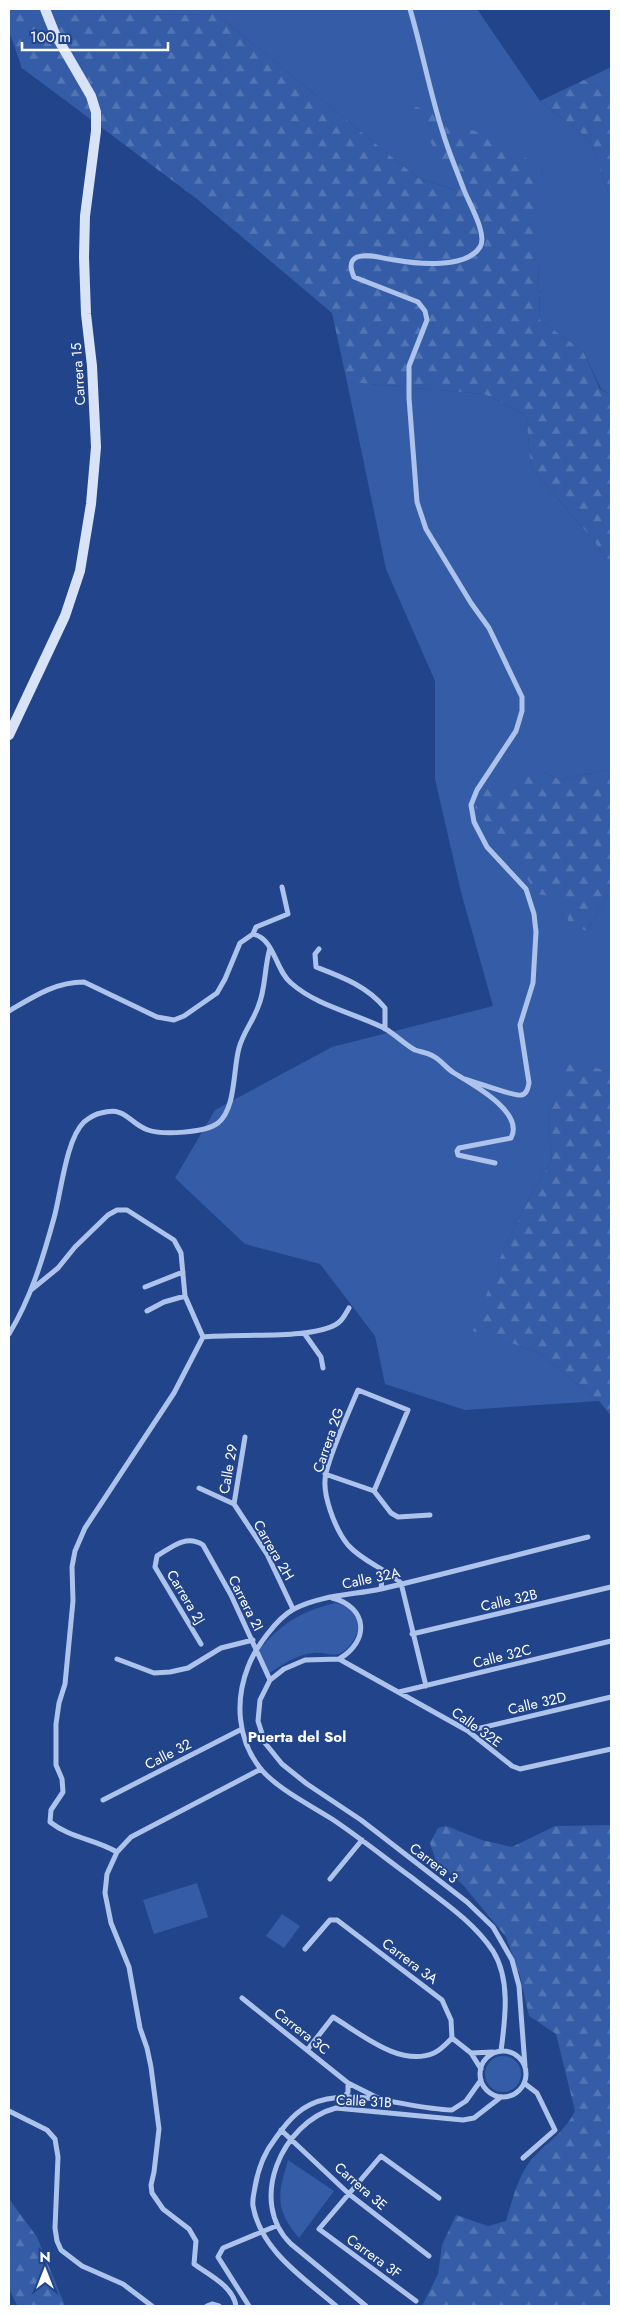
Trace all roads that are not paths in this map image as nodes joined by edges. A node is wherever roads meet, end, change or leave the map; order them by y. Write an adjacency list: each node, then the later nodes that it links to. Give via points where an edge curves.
1 (46, 9): 3 (main road, Carrera 15, via 55,34 96,112 84,257 96,447 80,570 65,616)
2 (410, 9): 10 (street, via 443,134 482,231 481,246 471,257 444,264 368,256 356,258 351,263 351,270 354,277 418,302 428,320 410,366 417,502 426,529 489,628 522,698 516,731 477,790 471,805 474,822 487,847 526,889 536,932 533,984 520,1025 529,1083 527,1091 512,1095)
3 (9, 735)
4 (282, 886): 5 (street, via 288,914 256,927)
5 (253, 934): 6 (street, via 260,936); 8 (street, via 240,942 217,992 174,1020 157,1017 84,982 49,989)
6 (270, 948): 9 (street, via 282,974 291,983 311,997); 14 (street, via 259,1006 239,1049 233,1090 219,1122 206,1130 161,1132 146,1129 121,1111 110,1110 85,1121 77,1130 70,1150)
7 (319, 949): 9 (street, via 315,954 316,967 349,980 375,997 385,1008)
8 (9, 1011)
9 (385, 1029): 10 (street, via 414,1050 434,1056)
10 (464, 1079): 11 (street, via 512,1117 514,1133 511,1138 459,1148 458,1155)
11 (495, 1163)
12 (183, 1272): 13 (street); 14 (street, via 181,1253 174,1240 127,1210 117,1210); 15 (street)
13 (145, 1287)
14 (31, 1290): 18 (street)
15 (185, 1296): 17 (street); 20 (street)
16 (349, 1308): 19 (street, via 338,1323 325,1330)
17 (147, 1311)
18 (9, 1333)
19 (304, 1333): 20 (street); 21 (street, via 320,1357)
20 (204, 1337): 53 (street, via 166,1406 85,1528 72,1567 73,1601 65,1684 58,1703 55,1736 56,1765 63,1792 51,1810 50,1822 66,1834 89,1839)
21 (323, 1368)
22 (245, 1437): 26 (street, Calle 29)
23 (325, 1474): 25 (street); 25 (street, Carrera 2G, via 358,1390 408,1410); 30 (street, Carrera 2G, via 334,1522 348,1544)
24 (199, 1488): 26 (street)
25 (374, 1491): 27 (street, via 398,1517)
26 (234, 1504): 35 (street, Carrera 2H, via 267,1554)
27 (430, 1515)
28 (588, 1537): 31 (street, Calle 32A)
29 (196, 1540): 37 (street, Carrera 2I, via 203,1545); 39 (street, Carrera 2J, via 188,1539 157,1556 154,1561)
30 (379, 1568): 31 (street, Carrera 2G); 33 (street)
31 (401, 1583): 33 (street, Calle 32A); 36 (street)
32 (611, 1587): 36 (street, Calle 32B)
33 (381, 1589): 34 (street, Calle 32A)
34 (329, 1598): 35 (street, Calle 32A); 42 (street, via 344,1601 360,1618 357,1642)
35 (293, 1609): 40 (street, Calle 32A, via 270,1630)
36 (412, 1634): 44 (street)
37 (252, 1640): 40 (street, Carrera 2I); 41 (street, via 221,1648 188,1668 170,1672 154,1673)
38 (611, 1641): 44 (street, Calle 32C)
39 (201, 1644)
40 (256, 1651): 43 (street, Carrera 2I); 47 (street, Calle 32A, via 241,1687)
41 (118, 1659)
42 (338, 1659): 43 (street, via 305,1660 284,1669); 45 (street, Calle 32E)
43 (270, 1680): 61 (street, Carrera 3, via 260,1700 258,1721 265,1744 282,1764 361,1820 493,1926 512,1960 519,1986)
44 (426, 1686): 45 (street, Calle 32C)
45 (398, 1692): 48 (street, Calle 32E)
46 (611, 1697): 48 (street, Calle 32D)
47 (242, 1729): 50 (street, Carrera 3, via 247,1746); 51 (street, Calle 32)
48 (468, 1732): 49 (street, Calle 32E, via 520,1769)
49 (611, 1749)
50 (261, 1768): 52 (street, Carrera 3, via 284,1788); 53 (street, via 131,1837)
51 (103, 1800)
52 (362, 1840): 54 (street); 59 (street, Carrera 3, via 462,1916 494,1954 502,1975 505,1997 505,2022)
53 (117, 1852): 82 (street, via 107,1874 105,1893 111,1923 129,1967 151,2067 158,2129 152,2193 163,2209 189,2229 196,2241 194,2264 229,2290)
54 (330, 1879)
55 (305, 1949): 57 (street, Carrera 3A, via 330,1920 337,1920 442,2000 451,2020)
56 (242, 1998): 58 (street, Carrera 3C)
57 (452, 2038): 58 (street, via 432,2054 398,2054 381,2048 333,2017); 60 (street)
58 (308, 2049): 64 (street, Carrera 3C)
59 (498, 2052): 60 (street); 61 (street, via 513,2053); 62 (street, via 484,2061)
60 (472, 2053): 62 (street)
61 (525, 2066): 65 (street)
62 (480, 2069): 63 (street)
63 (481, 2080): 67 (street, via 486,2090); 68 (street, Calle 31B, via 466,2101 452,2110)
64 (348, 2083): 66 (street); 68 (street, Carrera 3C)
65 (524, 2083): 67 (street, via 513,2095); 72 (street, via 537,2093 555,2130)
66 (344, 2097): 68 (street, Calle 31B); 70 (street, Calle 31B, via 328,2098 303,2108 291,2116)
67 (502, 2097): 71 (street, Calle 31B, via 474,2118 463,2120 336,2108 312,2119)
68 (381, 2100)
69 (9, 2111): 79 (street, via 46,2130 55,2139 58,2157 55,2228 62,2250 82,2266 123,2284)
70 (281, 2130): 71 (street, Carrera 3E); 76 (street, Calle 31B, via 267,2150 257,2174 253,2204)
71 (292, 2138): 73 (street, Carrera 3E); 75 (street, Calle 31B, via 278,2161 272,2181 270,2204)
72 (523, 2158)
73 (349, 2194): 74 (street, via 379,2157 384,2156); 77 (street, Carrera 3E); 78 (street, Carrera 3F, via 319,2229)
74 (438, 2198)
75 (276, 2226): 76 (street); 85 (street, Calle 31B, via 291,2244)
76 (261, 2232): 83 (street, via 223,2248 218,2257); 84 (street, Calle 31B, via 279,2257)
77 (429, 2256)
78 (416, 2301)
79 (152, 2306)
80 (207, 2306): 81 (street)
81 (219, 2306)
82 (236, 2306)
83 (248, 2306)
84 (336, 2306)
85 (366, 2306)

